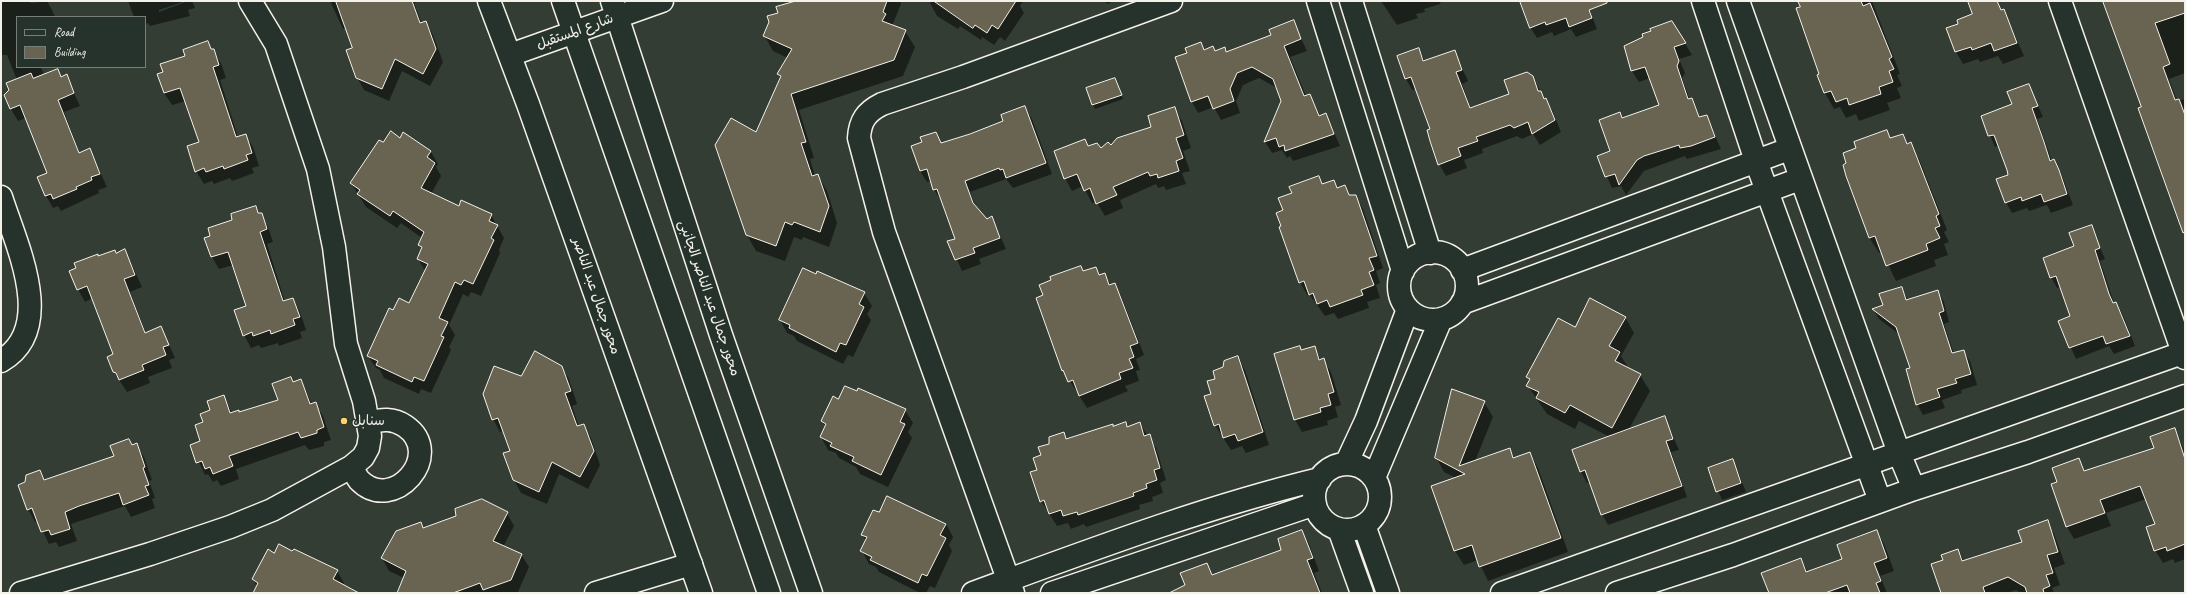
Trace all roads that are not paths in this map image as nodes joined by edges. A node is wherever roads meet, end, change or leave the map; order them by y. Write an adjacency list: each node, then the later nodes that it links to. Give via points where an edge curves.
1 (250, 1): 28 (street, via 276,44 318,169 334,247 346,344 358,378)
2 (489, 1): 13 (street, محور جمال عبد الناصر)
3 (563, 1): 12 (street)
4 (662, 1): 11 (street, شارع المستقبل)
5 (1171, 1): 41 (street, via 963,78 882,104 868,113 860,128 858,138 884,232)
6 (1318, 1): 21 (street)
7 (1351, 1): 19 (street)
8 (1703, 1): 15 (street)
9 (1738, 1): 14 (street)
10 (2060, 1): 25 (street)
11 (615, 9): 12 (street, شارع المستقبل); 46 (street, محور جمال عبد الناصر الجانبى, via 721,335)
12 (575, 33): 13 (street, شارع المستقبل); 45 (street)
13 (510, 55): 40 (street, محور جمال عبد الناصر)
14 (1790, 149): 15 (street); 16 (street)
15 (1756, 161): 17 (street); 20 (street)
16 (1800, 179): 17 (street); 29 (street)
17 (1767, 191): 22 (street); 31 (street)
18 (1, 197): 26 (street, via 25,271 31,306 23,337)
19 (1430, 253): 20 (street, via 1452,258); 21 (street, via 1414,258)
20 (1462, 270): 22 (street, via 1467,283)
21 (1403, 271): 23 (street, via 1400,291)
22 (1462, 303): 24 (street, via 1453,313)
23 (1408, 309): 24 (street, via 1423,319); 30 (street, via 1366,421)
24 (1441, 319): 33 (street)
25 (2184, 354): 29 (street)
26 (1, 361)
27 (2185, 396): 35 (street, via 2028,452)
28 (368, 423): 32 (street, via 368,448 363,457); 32 (street, via 383,419 398,421 411,430 419,444 420,459 414,474 403,485 388,490 373,488 360,480)
29 (1899, 453): 31 (street); 35 (street)
30 (1346, 464): 33 (street, via 1362,467); 34 (street, via 1327,471)
31 (1867, 464): 36 (street); 51 (street)
32 (351, 467): 42 (street, via 272,510 230,527)
33 (1374, 478): 38 (street, via 1380,495 1380,504 1374,516)
34 (1320, 479): 37 (street, via 1314,495); 41 (street, via 1255,494 1190,514 1035,569)
35 (1914, 489): 36 (street)
36 (1880, 501): 52 (street, via 1733,555)
37 (1315, 504): 39 (street, via 1323,520); 48 (street)
38 (1364, 525): 39 (street, via 1352,529); 50 (street)
39 (1339, 529): 49 (street)
40 (691, 564): 43 (street); 44 (street, محور جمال عبد الناصر)
41 (1010, 587): 47 (street)
42 (21, 593)
43 (596, 593)
44 (701, 593)
45 (769, 593)
46 (811, 593)
47 (973, 593)
48 (1052, 593)
49 (1362, 593)
50 (1388, 593)
51 (1502, 593)
52 (1618, 593)

